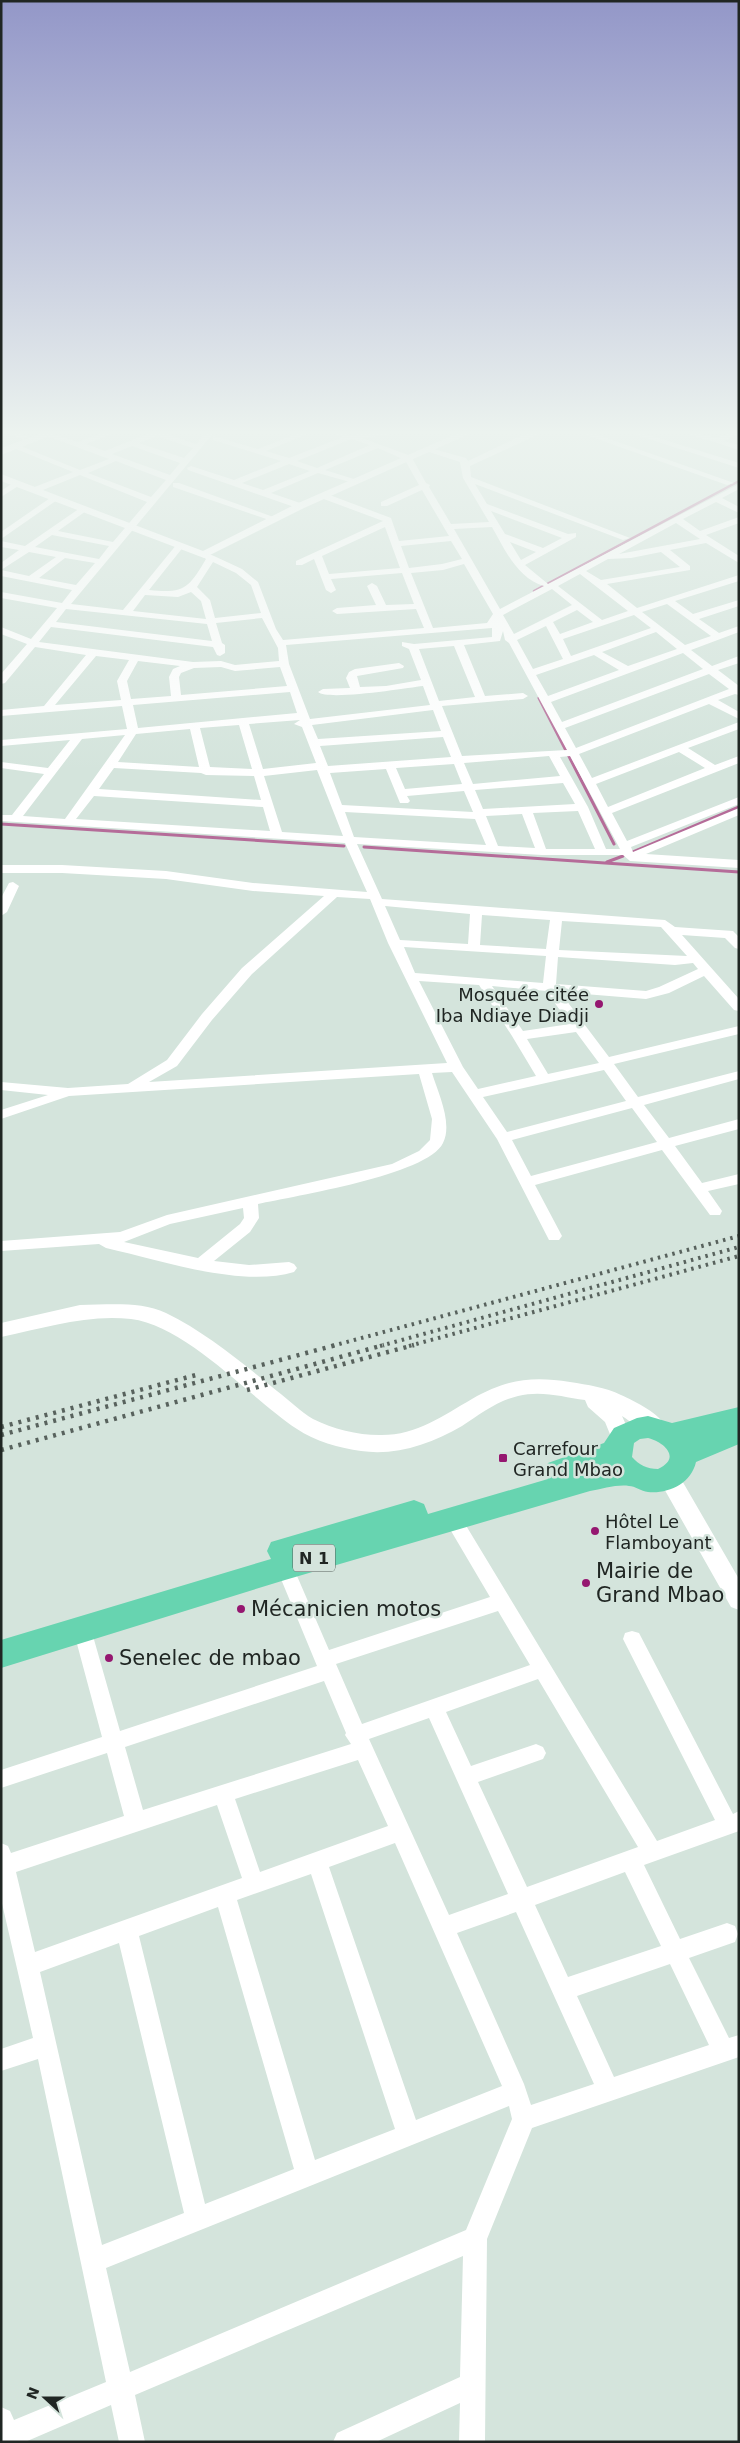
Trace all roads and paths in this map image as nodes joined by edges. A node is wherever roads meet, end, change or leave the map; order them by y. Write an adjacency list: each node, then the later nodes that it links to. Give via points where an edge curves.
1 (1, 544): 18 (street)
2 (34, 544): 18 (street)
3 (117, 544): 28 (street)
4 (175, 544): 17 (street)
5 (230, 544): 25 (street)
6 (343, 544): 24 (street)
7 (395, 544): 34 (street)
8 (458, 544): 26 (street)
9 (506, 544): 30 (street)
10 (525, 544): 21 (street)
11 (555, 544): 21 (street)
12 (619, 544): 22 (street)
13 (623, 544): 22 (street)
14 (680, 544): 19 (street)
15 (714, 544): 20 (street)
16 (739, 544): 20 (street)
17 (180, 546): 25 (street); 45 (street)
18 (27, 549): 23 (street); 31 (street)
19 (663, 549): 22 (street, via 624,557); 39 (street, via 686,568)
20 (723, 550): 27 (street)
21 (543, 551): 30 (street)
22 (611, 551): 32 (street); 40 (street)
23 (64, 555): 28 (street); 33 (street)
24 (317, 555): 29 (street); 36 (street)
25 (207, 557): 42 (street); 57 (street, via 239,571 255,584)
26 (467, 560): 34 (street, via 443,567); 56 (street)
27 (739, 560)
28 (102, 562): 43 (street)
29 (299, 563)
30 (519, 565): 40 (street)
31 (4, 566): 33 (street)
32 (579, 570): 39 (street); 40 (street)
33 (43, 571): 38 (street)
34 (404, 571): 36 (street); 50 (street)
35 (1, 574): 38 (street)
36 (326, 577): 44 (street)
37 (739, 578): 47 (street)
38 (31, 579): 43 (street)
39 (599, 583): 54 (street)
40 (548, 584): 51 (street); 56 (street)
41 (372, 586): 52 (street)
42 (193, 588): 45 (street, via 173,596); 60 (street, via 205,600)
43 (80, 589): 49 (street)
44 (331, 590)
45 (143, 592): 55 (street)
46 (4, 598): 49 (street)
47 (669, 601): 54 (street); 58 (street)
48 (739, 603): 58 (street)
49 (64, 606): 55 (street); 62 (street)
50 (420, 606): 52 (street); 66 (street)
51 (577, 606): 59 (street); 61 (street)
52 (382, 607): 53 (street)
53 (337, 611)
54 (635, 611): 61 (street); 63 (street)
55 (126, 613): 60 (street)
56 (495, 615): 66 (street, via 490,626); 70 (street); 73 (street, via 497,638)
57 (267, 616): 60 (street); 72 (street)
58 (694, 617): 68 (street)
59 (548, 621): 69 (street); 70 (street)
60 (212, 622): 74 (street)
61 (600, 623): 69 (street)
62 (49, 624): 71 (street); 74 (street)
63 (658, 629): 76 (street); 77 (street)
64 (739, 629): 68 (street)
65 (1, 630): 71 (street)
66 (429, 630): 67 (street)
67 (398, 632): 72 (street); 75 (street, via 405,644)
68 (718, 637): 76 (street)
69 (557, 638): 82 (street)
70 (510, 640): 90 (street)
71 (34, 643): 78 (street); 85 (street)
72 (280, 643): 84 (street)
73 (458, 643): 75 (street); 99 (street)
74 (220, 646): 83 (street)
75 (413, 647): 92 (street)
76 (685, 650): 88 (street); 89 (street)
77 (596, 652): 82 (street); 88 (street)
78 (93, 653): 79 (street); 104 (street)
79 (135, 658): 86 (street); 102 (street, via 122,682)
80 (1, 660): 85 (street)
81 (739, 660): 89 (street)
82 (569, 661): 90 (street)
83 (221, 664): 84 (street, via 236,668); 86 (street)
84 (284, 664): 93 (street)
85 (15, 665): 91 (street)
86 (193, 665): 98 (street, via 177,671 174,677)
87 (399, 666): 94 (street, via 353,674 351,678)
88 (627, 670): 101 (street)
89 (711, 670): 95 (street); 111 (street)
90 (530, 674): 101 (street)
91 (1, 681)
92 (426, 682): 94 (street); 103 (street)
93 (294, 689): 98 (street); 107 (street)
94 (357, 691): 96 (street)
95 (738, 691): 100 (street)
96 (323, 692)
97 (524, 696): 99 (street)
98 (176, 699): 102 (street)
99 (481, 700): 103 (street)
100 (710, 700): 106 (street); 119 (street)
101 (544, 701): 111 (street)
102 (127, 703): 104 (street); 112 (street)
103 (435, 705): 107 (street); 113 (street)
104 (47, 709): 105 (street)
105 (1, 713)
106 (739, 716)
107 (303, 721): 108 (street); 117 (street)
108 (243, 722): 110 (street); 129 (street)
109 (739, 725): 118 (street)
110 (194, 726): 112 (street); 128 (street)
111 (558, 727): 119 (street)
112 (133, 731): 114 (street); 123 (street)
113 (447, 734): 117 (street); 121 (street)
114 (78, 736): 115 (street); 127 (street)
115 (22, 741): 116 (street); 122 (street)
116 (1, 743)
117 (313, 743): 125 (street)
118 (680, 748): 126 (street); 131 (street)
119 (564, 754): 121 (street); 130 (street); 131 (street)
120 (739, 759): 126 (street)
121 (457, 760): 124 (street); 132 (street)
122 (2, 765): 127 (street)
123 (111, 765): 128 (street); 133 (street)
124 (390, 766): 125 (street); 134 (street)
125 (322, 768): 129 (street); 137 (street)
126 (714, 769): 141 (street)
127 (51, 772): 144 (street)
128 (206, 772): 129 (street)
129 (258, 772): 135 (street)
130 (567, 779): 132 (street); 136 (street)
131 (589, 783): 141 (street)
132 (468, 787): 134 (street); 142 (street)
133 (91, 792): 135 (street); 145 (street)
134 (400, 793): 140 (street)
135 (267, 804): 146 (street)
136 (582, 807): 139 (street); 151 (street)
137 (338, 808): 140 (street); 147 (street)
138 (738, 809): 149 (street)
139 (526, 810): 142 (street); 150 (street)
140 (409, 812): 142 (street)
141 (605, 812): 149 (street)
142 (479, 814): 148 (street)
143 (1, 818): 144 (street)
144 (16, 818): 145 (street)
145 (69, 821): 146 (street)
146 (277, 836): 147 (street)
147 (351, 841): 148 (street); 156 (street)
148 (494, 849): 150 (street)
149 (627, 851): 151 (street); 152 (street)
150 (542, 852): 151 (street)
151 (602, 852)
152 (735, 862)
153 (1, 869): 155 (street, via 166,875 253,887)
154 (13, 886): 158 (street)
155 (335, 892): 156 (street); 176 (street, via 247,971)
156 (377, 899): 157 (street); 161 (street)
157 (476, 911): 159 (street); 163 (street)
158 (1, 912)
159 (556, 918): 160 (street, via 658,922); 164 (street)
160 (673, 931): 162 (street, via 729,934); 165 (street)
161 (394, 943): 163 (street); 167 (street)
162 (739, 945)
163 (474, 947): 164 (street)
164 (553, 952): 165 (street, via 675,962); 169 (street)
165 (696, 959): 166 (street)
166 (705, 971): 169 (street, via 646,995); 170 (street)
167 (410, 976): 168 (street); 175 (street)
168 (482, 981): 169 (street); 173 (street)
169 (549, 986): 171 (street)
170 (739, 1007)
171 (579, 1027): 173 (street); 174 (street)
172 (739, 1030): 174 (street)
173 (520, 1036): 179 (street)
174 (607, 1064): 179 (street); 185 (street)
175 (456, 1067): 177 (street); 184 (street)
176 (167, 1068): 180 (street); 182 (street)
177 (424, 1069): 180 (street); 193 (street, via 438,1119 437,1142 424,1154 396,1168)
178 (739, 1075): 185 (street)
179 (544, 1079): 184 (street)
180 (164, 1085): 182 (street)
181 (1, 1086): 183 (street)
182 (130, 1088): 183 (street)
183 (68, 1092): 186 (street)
184 (474, 1094): 188 (street)
185 (635, 1102): 188 (street); 189 (street)
186 (1, 1115)
187 (739, 1124): 189 (street)
188 (504, 1138): 191 (street)
189 (666, 1143): 191 (street); 192 (street)
190 (739, 1179): 192 (street)
191 (528, 1182): 195 (street)
192 (697, 1189): 194 (street)
193 (250, 1201): 196 (street, via 167,1220 121,1238); 198 (street, via 252,1218 245,1228)
194 (714, 1211)
195 (554, 1236)
196 (95, 1240): 197 (street); 198 (street)
197 (1, 1246)
198 (200, 1264): 199 (street, via 249,1271)
199 (288, 1268)
200 (1, 1330): 202 (street, via 80,1312 131,1312 158,1318 202,1343)
201 (576, 1391): 202 (street, via 545,1386 516,1389 493,1396 423,1436 376,1444 351,1442 324,1434); 205 (street, via 593,1393 631,1410); 206 (street, via 609,1410 616,1419)
202 (276, 1402)
203 (739, 1418): 205 (highway, N 1)
204 (739, 1432): 205 (highway, N 1)
205 (670, 1449): 206 (highway, N 1, via 636,1429); 206 (highway, N 1, via 646,1480); 209 (street)
206 (623, 1454): 207 (highway, N 1, via 590,1479); 212 (highway, N 1, via 323,1537)
207 (453, 1518): 208 (highway, N 1); 210 (street)
208 (285, 1567): 211 (highway, N 1); 215 (street)
209 (739, 1600)
210 (503, 1601): 215 (street); 216 (street)
211 (82, 1629): 214 (highway, N 1); 218 (street)
212 (1, 1637)
213 (632, 1639): 225 (street)
214 (1, 1654)
215 (326, 1666): 218 (street); 219 (street)
216 (543, 1669): 217 (street); 227 (street)
217 (434, 1707): 219 (street); 221 (street)
218 (112, 1742): 222 (street); 224 (street)
219 (359, 1742): 223 (street); 226 (street)
220 (536, 1753): 221 (street)
221 (466, 1777): 233 (street)
222 (1, 1779)
223 (223, 1793): 224 (street); 231 (street)
224 (136, 1822): 228 (street)
225 (733, 1823): 227 (street)
226 (399, 1832): 230 (street); 234 (street)
227 (652, 1852): 229 (street)
228 (3, 1859): 238 (street)
229 (630, 1860): 233 (street); 237 (street)
230 (317, 1861): 231 (street); 246 (street)
231 (254, 1884): 232 (street)
232 (225, 1894): 235 (street); 247 (street)
233 (521, 1899): 234 (street); 239 (street)
234 (445, 1927): 244 (street)
235 (127, 1930): 238 (street); 248 (street)
236 (727, 1934): 237 (street)
237 (675, 1952): 239 (street); 241 (street)
238 (27, 1966): 240 (street)
239 (562, 1990): 243 (street)
240 (46, 2045): 242 (street); 250 (street)
241 (731, 2049): 243 (street)
242 (1, 2060)
243 (608, 2090): 245 (street)
244 (516, 2092): 245 (street); 246 (street)
245 (524, 2119): 249 (street)
246 (408, 2135): 247 (street)
247 (308, 2175): 248 (street)
248 (197, 2219): 250 (street)
249 (475, 2239): 251 (street); 252 (street)
250 (92, 2261): 252 (street)
251 (473, 2384): 255 (street); 256 (street)
252 (121, 2388): 253 (street); 254 (street)
253 (2, 2432)
254 (132, 2442)
255 (346, 2442)
256 (472, 2442)

